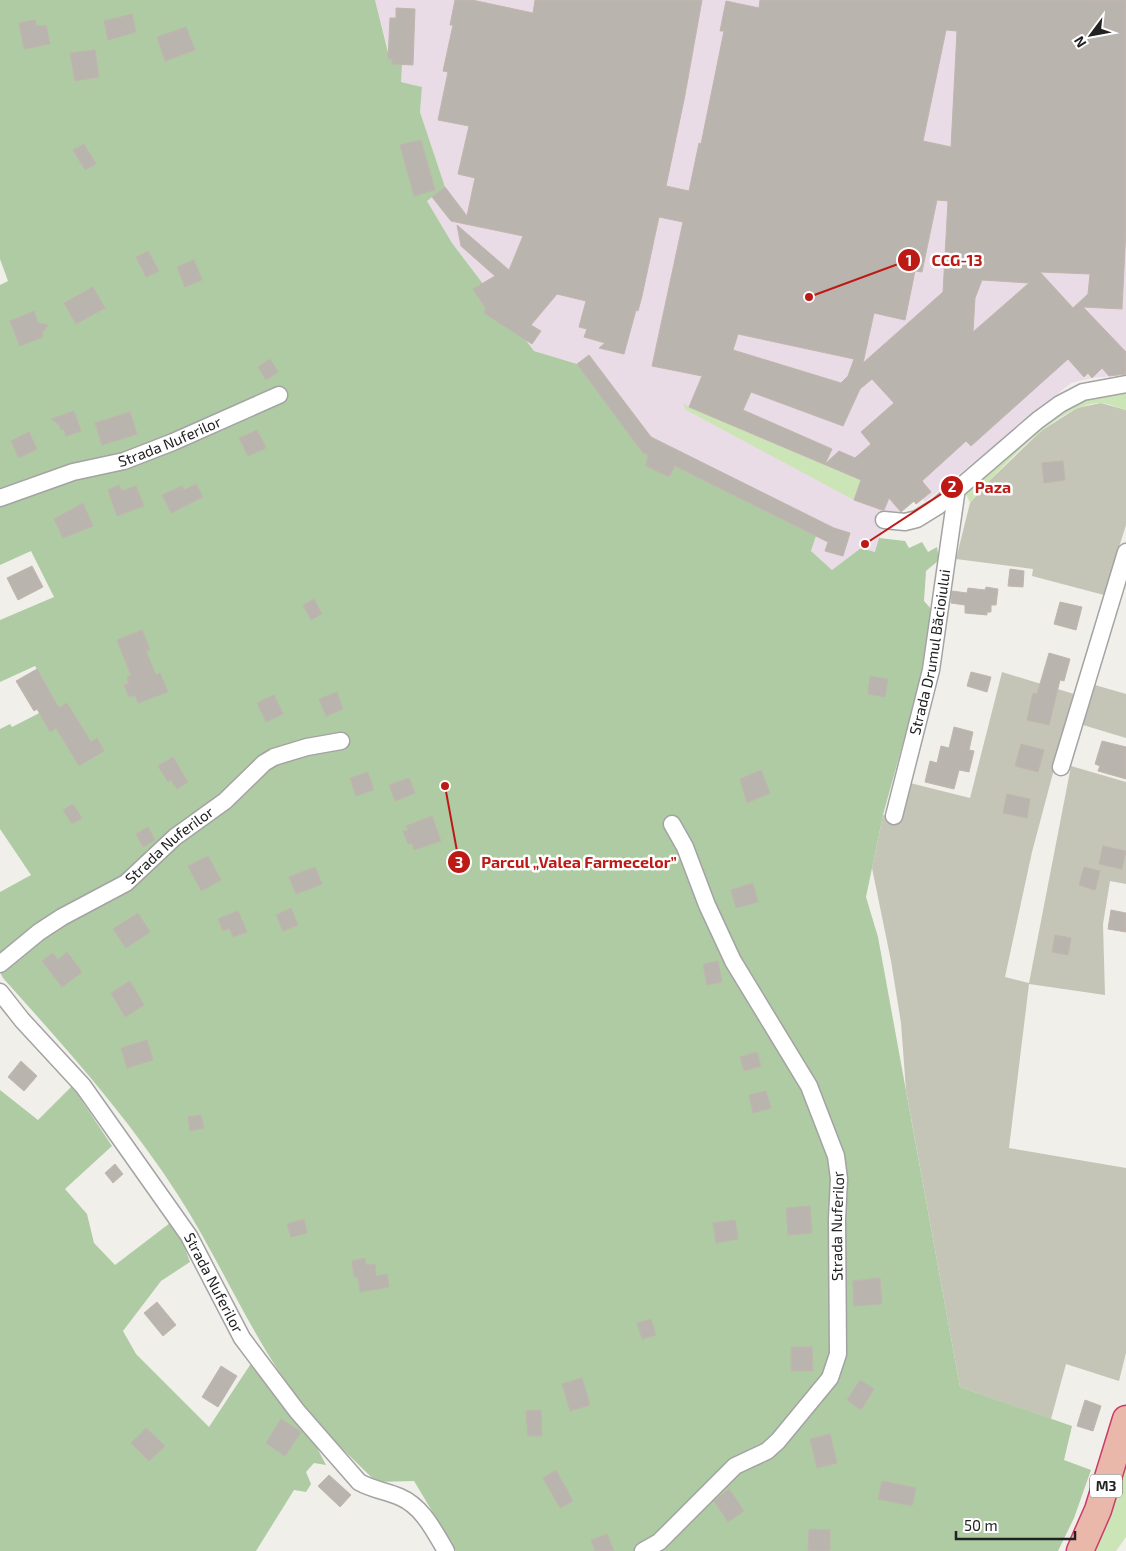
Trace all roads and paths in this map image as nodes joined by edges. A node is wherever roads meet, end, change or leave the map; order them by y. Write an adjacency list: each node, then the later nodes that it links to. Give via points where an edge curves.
1 (1126, 384): 3 (street, via 1083,392 1060,404)
2 (280, 395): 4 (street, Strada Nuferilor, via 124,460 73,472)
3 (957, 488): 5 (street, via 938,506 917,519 906,522); 9 (street, Strada Drumul Băcioiului, via 931,670)
4 (0, 498)
5 (884, 520)
6 (1126, 552): 8 (street)
7 (341, 741): 11 (street, Strada Nuferilor, via 307,747 264,763 225,801 175,837 126,883 62,917)
8 (1061, 766)
9 (894, 816)
10 (672, 824): 15 (street, Strada Nuferilor, via 685,847 733,961 808,1086 836,1156 839,1179 838,1354 830,1378 778,1441 767,1451 735,1466 659,1542)
11 (0, 964)
12 (0, 992): 14 (street, Strada Nuferilor, via 82,1086 147,1176 189,1236 242,1338 297,1411 359,1482 412,1503)
13 (1126, 1419): 16 (highway, M3, via 1098,1510)
14 (446, 1551)
15 (644, 1551)
16 (1080, 1551)

